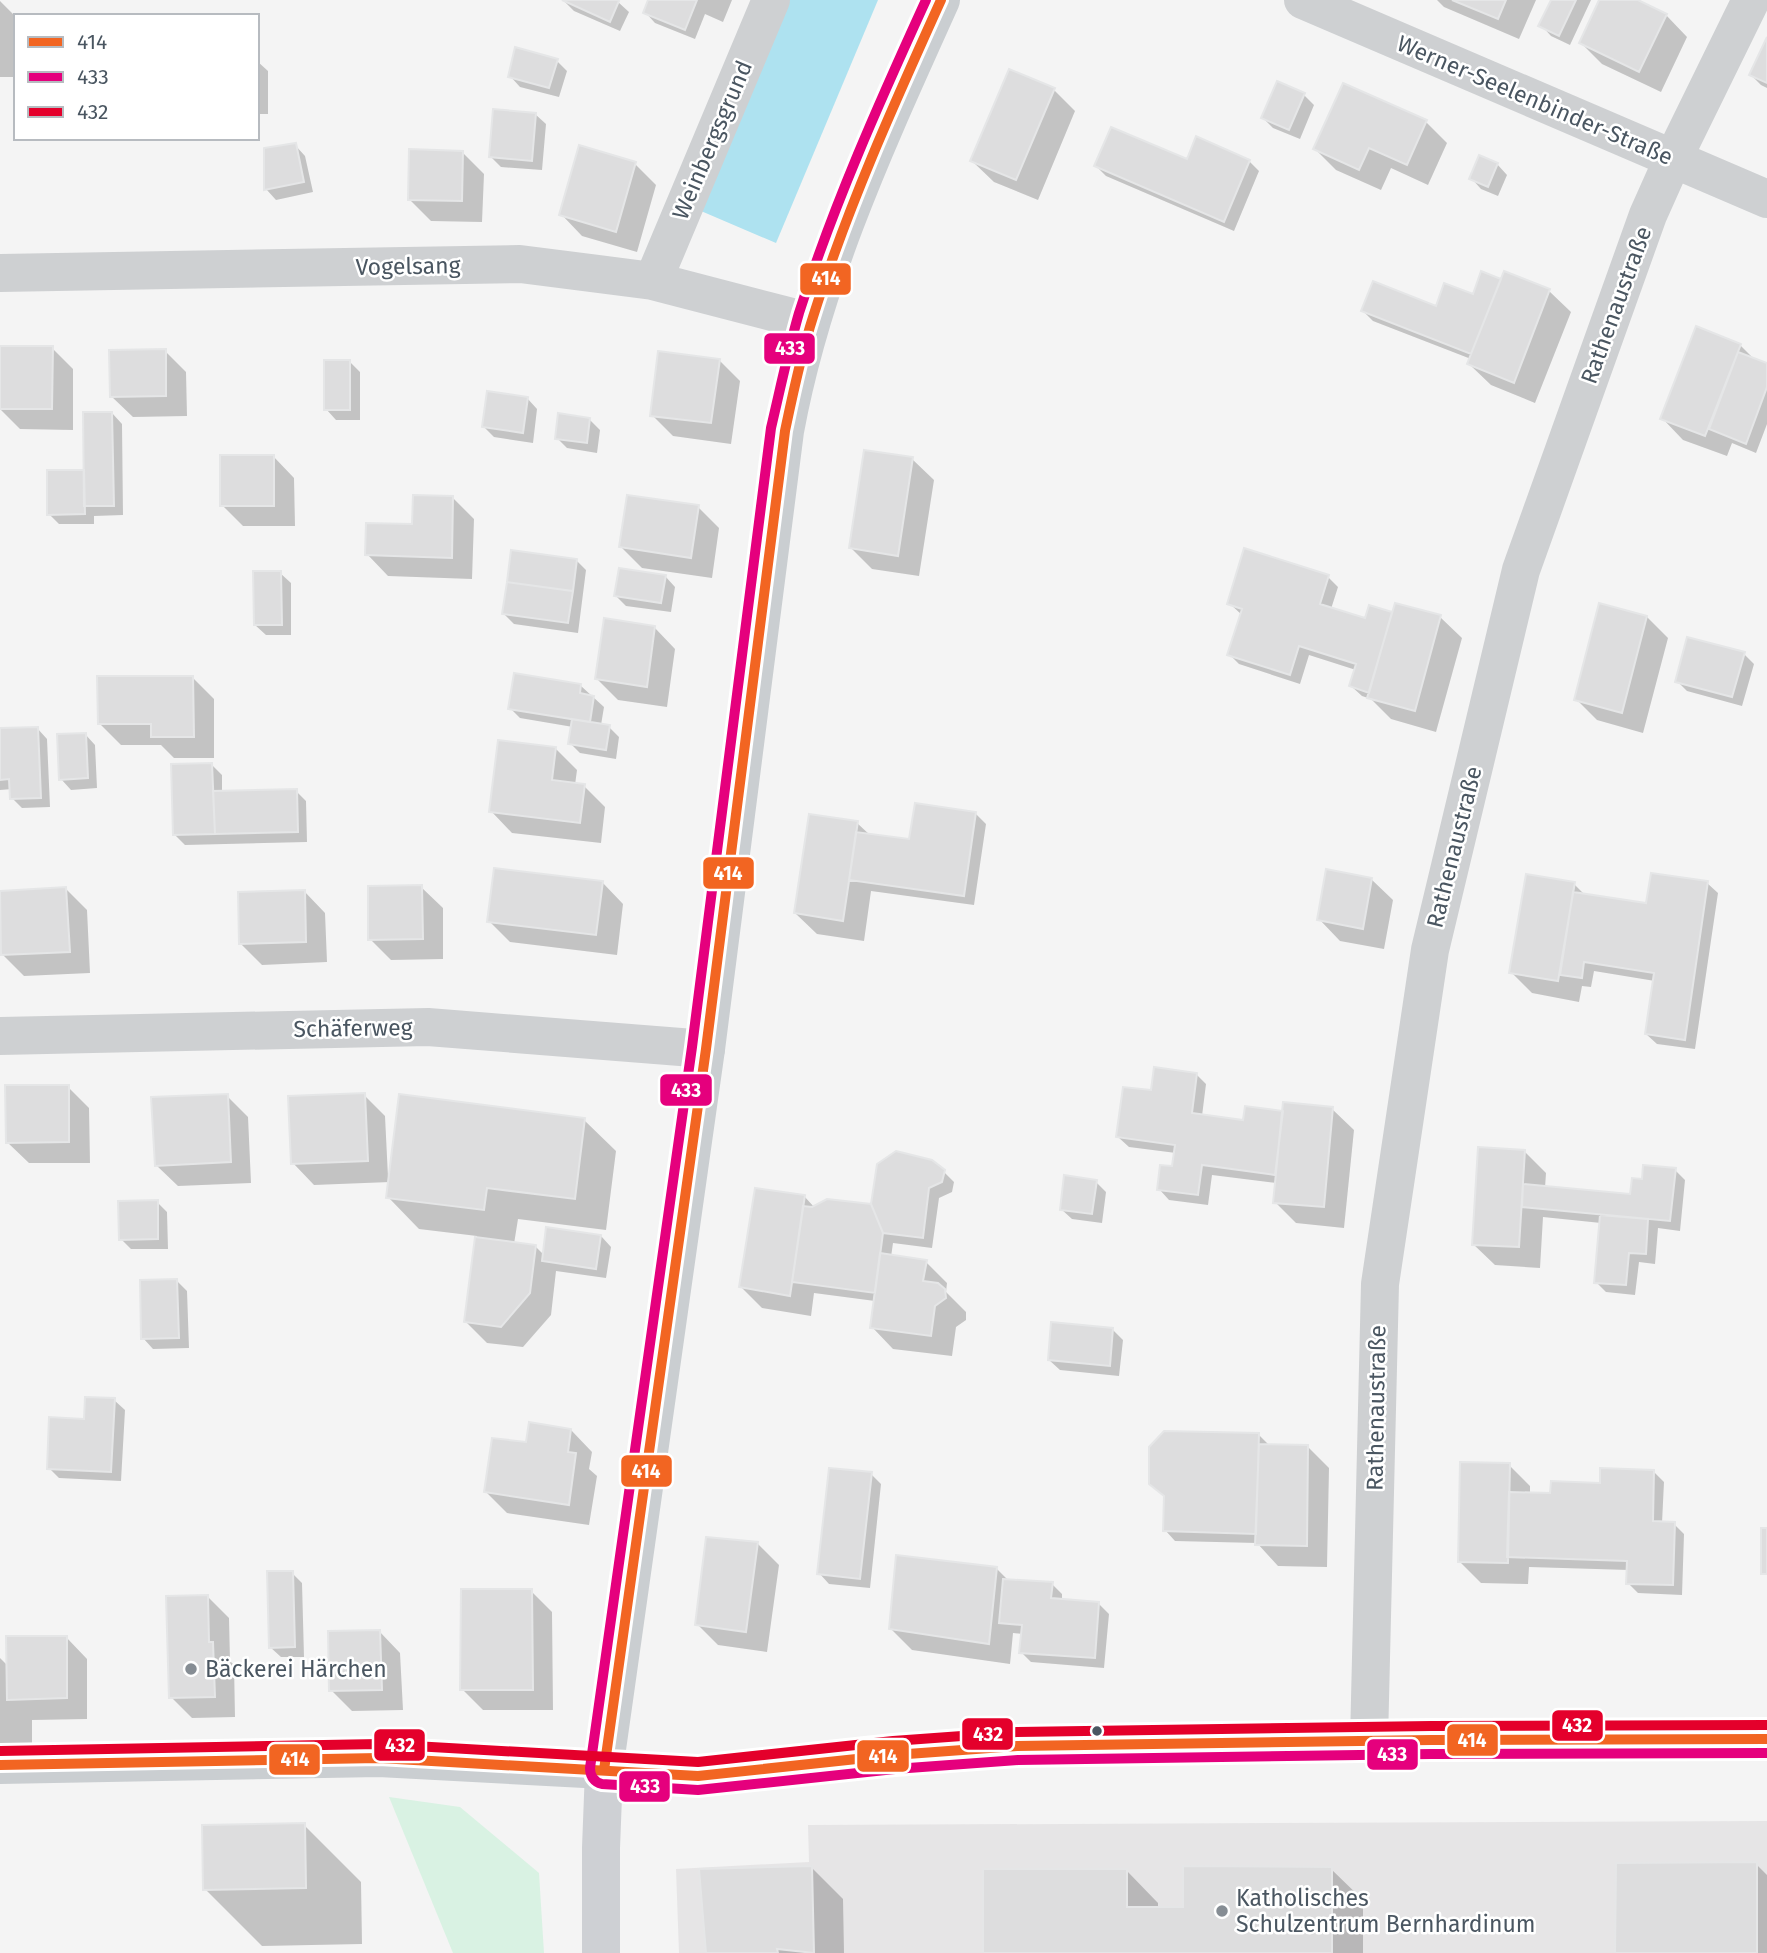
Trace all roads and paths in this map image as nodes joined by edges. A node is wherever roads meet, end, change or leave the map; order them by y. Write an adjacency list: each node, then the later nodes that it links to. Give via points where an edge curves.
1 (771, 0): 8 (street, Weinbergsgrund)
2 (941, 0): 9 (main road, via 832,255)
3 (1303, 0): 5 (street, Werner-Seelenbinder-Straße)
4 (1751, 0): 5 (street, Rathenaustraße)
5 (1673, 159): 6 (street, Werner-Seelenbinder-Straße); 13 (street, Rathenaustraße, via 1648,215 1521,570 1430,950 1380,1284)
6 (1767, 200)
7 (0, 273): 8 (street, Vogelsang, via 520,264)
8 (653, 281): 9 (street, Vogelsang)
9 (811, 322): 11 (main road, via 785,430)
10 (0, 1036): 11 (street, Schäferweg, via 428,1027)
11 (706, 1049): 15 (main road)
12 (1767, 1739): 13 (street)
13 (1369, 1741): 15 (street, via 1017,1746 698,1776)
14 (0, 1765): 15 (main road, via 379,1758)
15 (604, 1770): 16 (street)
16 (601, 1953)

